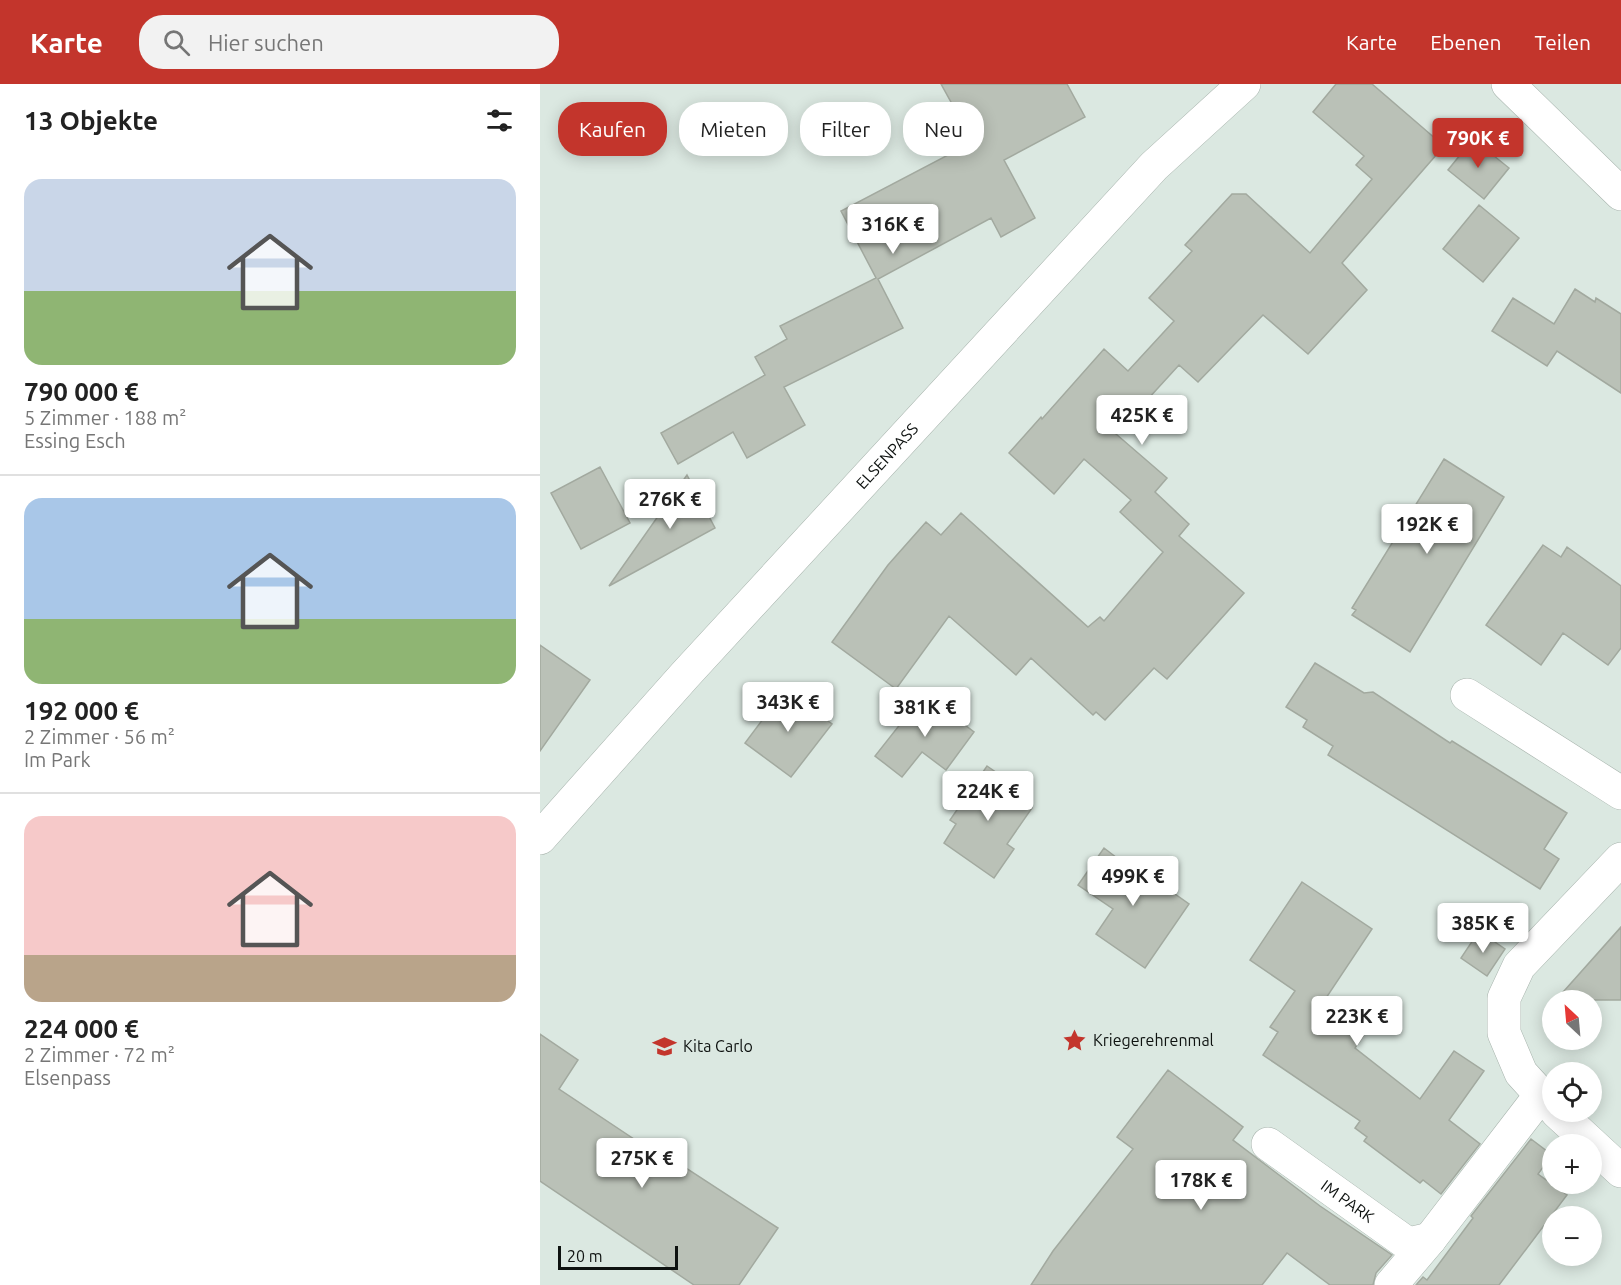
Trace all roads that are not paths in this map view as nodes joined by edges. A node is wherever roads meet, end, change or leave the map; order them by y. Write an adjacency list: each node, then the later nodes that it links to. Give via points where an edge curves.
1 (1244, 84): 6 (street, ELSENPASS, via 1154,166)
2 (1508, 84): 3 (street)
3 (1621, 194)
4 (1467, 695): 5 (street)
5 (1621, 794)
6 (540, 838)
7 (1621, 858): 8 (street, via 1519,966 1504,998 1504,1033 1521,1073)
8 (1542, 1096)
9 (1542, 1114): 13 (street)
10 (1568, 1122): 12 (street)
11 (1268, 1144): 13 (street, IM PARK, via 1408,1244)
12 (1621, 1171)
13 (1430, 1239): 14 (street)
14 (1391, 1285)

